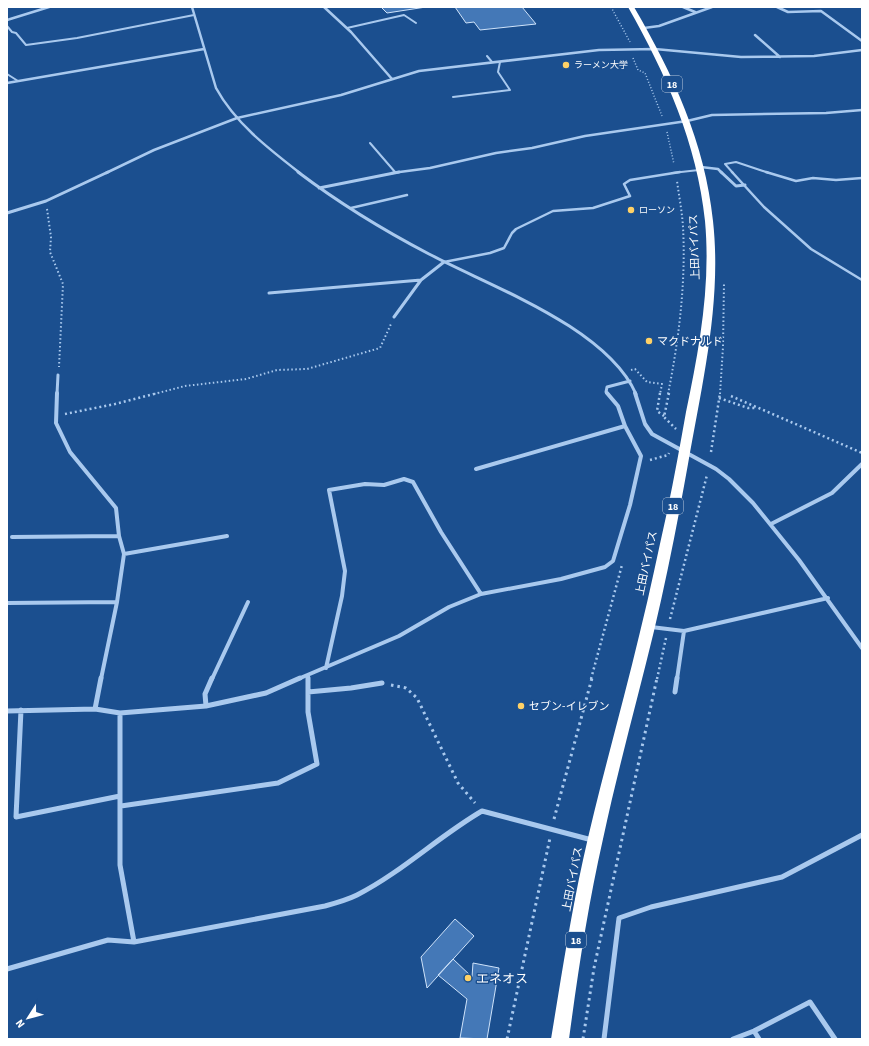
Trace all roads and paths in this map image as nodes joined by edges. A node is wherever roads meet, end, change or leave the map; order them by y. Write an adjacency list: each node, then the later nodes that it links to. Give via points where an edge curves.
1 (49, 7): 11 (street)
2 (192, 7): 10 (street)
3 (324, 7): 14 (street)
4 (611, 7): 19 (path)
5 (631, 7): 15 (highway, 上田バイパス / 18)
6 (682, 7): 9 (street)
7 (712, 7): 9 (street)
8 (777, 7): 17 (street, via 788,12 821,11)
9 (695, 12): 15 (street, via 659,26)
10 (194, 15): 13 (lane, via 76,38 26,44); 18 (street)
11 (7, 20)
12 (416, 23): 14 (lane, via 404,15)
13 (7, 26)
14 (347, 28): 27 (street)
15 (644, 28): 20 (highway, 上田バイパス / 18)
16 (755, 35): 23 (street)
17 (862, 41)
18 (204, 49): 28 (street); 32 (street, via 222,100)
19 (634, 49): 20 (street); 25 (street, via 599,50); 34 (path, via 636,54 633,57 638,70 645,73)
20 (655, 49): 23 (street, via 741,57); 33 (highway, 上田バイパス / 18, via 672,83)
21 (862, 50): 23 (street)
22 (487, 56): 24 (lane)
23 (780, 57)
24 (492, 62): 25 (street); 27 (street, via 433,68)
25 (500, 62): 30 (lane, via 498,72 510,90)
26 (7, 74): 28 (lane)
27 (392, 79): 32 (street, via 341,95)
28 (18, 81): 29 (street)
29 (7, 82)
30 (453, 97)
31 (862, 110): 33 (street, via 712,115)
32 (237, 118): 41 (street); 43 (street, via 154,150)
33 (686, 121): 34 (street); 36 (highway, 上田バイパス / 18)
34 (665, 124): 37 (street, via 585,136 430,168); 38 (path)
35 (370, 143): 37 (lane)
36 (702, 169): 38 (lane); 40 (street, via 718,169 736,186); 61 (highway, 上田バイパス / 18, via 710,224 710,287 707,323)
37 (395, 172): 41 (street)
38 (675, 172): 46 (lane, via 645,177 624,184 630,196 593,208 561,209 531,221 516,229 504,248 499,251 463,256); 58 (path, via 683,225 684,262 676,354)
39 (862, 178): 40 (lane, via 813,178 796,181 736,162 725,164)
40 (745, 185): 48 (lane, via 764,207 811,249)
41 (319, 188): 44 (street)
42 (407, 195): 44 (lane)
43 (46, 201): 45 (street); 52 (path, via 51,237 50,252 63,284)
44 (351, 208): 46 (street)
45 (7, 213)
46 (444, 262): 47 (street); 53 (street, via 575,331 606,354)
47 (421, 280): 49 (street); 50 (street)
48 (862, 280)
49 (269, 294)
50 (394, 316): 57 (path, via 380,348 307,369 277,370 246,379 184,386 115,404)
51 (635, 369): 58 (path, via 647,382 662,384 657,412)
52 (58, 375): 57 (street)
53 (630, 381): 59 (street, via 607,387 606,392 618,406); 60 (street, via 648,430 658,439)
54 (731, 396): 56 (path)
55 (719, 398): 56 (path, via 748,408)
56 (756, 408): 62 (path)
57 (57, 415): 68 (street, via 56,423 70,452 116,508)
58 (664, 417): 60 (path, via 676,428)
59 (625, 426): 65 (street); 73 (street, via 641,456 613,561 605,567 561,579)
60 (672, 445): 61 (street); 64 (path, via 668,455 651,460)
61 (684, 452): 67 (street, via 719,470); 78 (highway, 上田バイパス / 18)
62 (862, 453)
63 (862, 464): 67 (street, via 832,493)
64 (649, 467)
65 (476, 469)
66 (707, 474): 79 (path)
67 (771, 524): 74 (street)
68 (119, 536): 70 (street); 71 (street)
69 (227, 536): 71 (street)
70 (12, 537)
71 (124, 554): 75 (street)
72 (624, 558): 95 (path)
73 (481, 594): 82 (street, via 449,607 399,636); 82 (street, via 441,532 413,482 404,479 384,485 365,484 329,490 345,571)
74 (828, 598): 80 (street); 81 (street)
75 (117, 602): 77 (street); 88 (street)
76 (248, 602): 87 (street, via 205,694)
77 (7, 603)
78 (648, 626): 79 (street); 97 (highway, 上田バイパス / 18)
79 (667, 630): 80 (street); 103 (path, via 594,968)
80 (684, 631): 86 (street)
81 (862, 648)
82 (326, 668): 83 (street)
83 (308, 675): 85 (street); 87 (street, via 266,692)
84 (382, 684): 85 (street); 94 (path, via 406,688 417,698 458,783)
85 (308, 692): 93 (street, via 308,712 317,764 278,783)
86 (676, 692)
87 (206, 706): 91 (street)
88 (95, 709): 89 (street); 91 (street)
89 (21, 710): 90 (street); 92 (street, via 16,817)
90 (7, 711)
91 (120, 713): 92 (street)
92 (120, 796): 93 (street)
93 (121, 806): 98 (street, via 120,865)
94 (482, 812): 95 (street); 98 (street, via 460,823 382,882 355,896 325,906)
95 (551, 830): 97 (street); 101 (path)
96 (862, 835): 104 (street, via 782,877 652,907 619,918)
97 (595, 841): 102 (highway, 上田バイパス / 18, via 571,964)
98 (134, 942): 99 (street, via 108,940)
99 (7, 969)
100 (754, 1031): 105 (street); 106 (street); 107 (street, via 810,1002)
101 (507, 1039)
102 (560, 1039)
103 (584, 1039)
104 (604, 1039)
105 (733, 1039)
106 (759, 1039)
107 (835, 1039)

